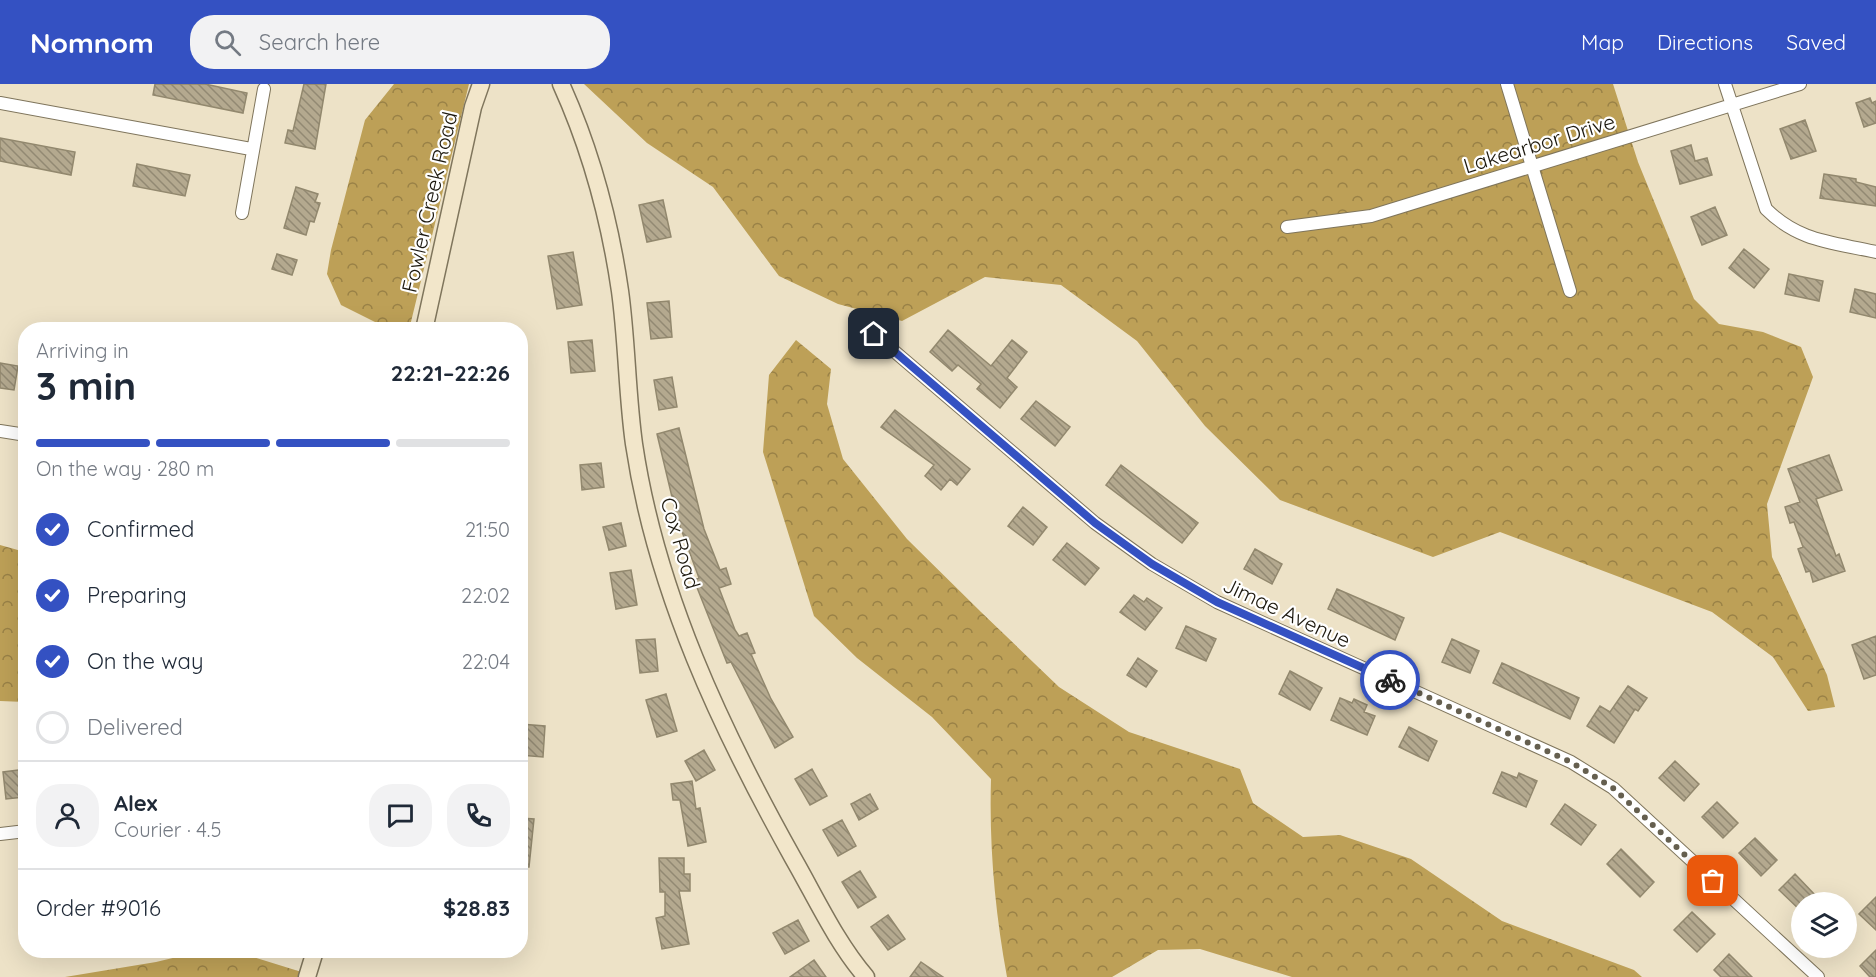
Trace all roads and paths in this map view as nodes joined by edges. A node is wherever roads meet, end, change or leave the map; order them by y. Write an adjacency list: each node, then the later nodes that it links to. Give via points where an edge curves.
1 (481, 84): 15 (street, Fowler Creek Road)
2 (561, 84): 23 (street, Cox Road, via 607,221 620,291 640,478 677,610 708,696 755,790 837,937)
3 (1507, 84): 10 (street)
4 (1725, 84): 8 (street)
5 (1800, 84): 8 (street, Lakearbor Drive)
6 (264, 89): 9 (street)
7 (0, 103): 9 (street)
8 (1731, 103): 10 (street, Lakearbor Drive); 13 (street, via 1766,209 1798,234)
9 (251, 149): 11 (street)
10 (1533, 166): 12 (street, Lakearbor Drive, via 1371,216); 14 (street)
11 (242, 213)
12 (1287, 227)
13 (1876, 252)
14 (1570, 291)
15 (426, 322)
16 (874, 334): 24 (street, Jimae Avenue, via 1095,523 1187,586 1571,762 1613,788)
17 (0, 431): 18 (street)
18 (18, 434)
19 (18, 832): 20 (street)
20 (0, 834)
21 (313, 958): 22 (street)
22 (307, 977)
23 (866, 977)
24 (1818, 977)

